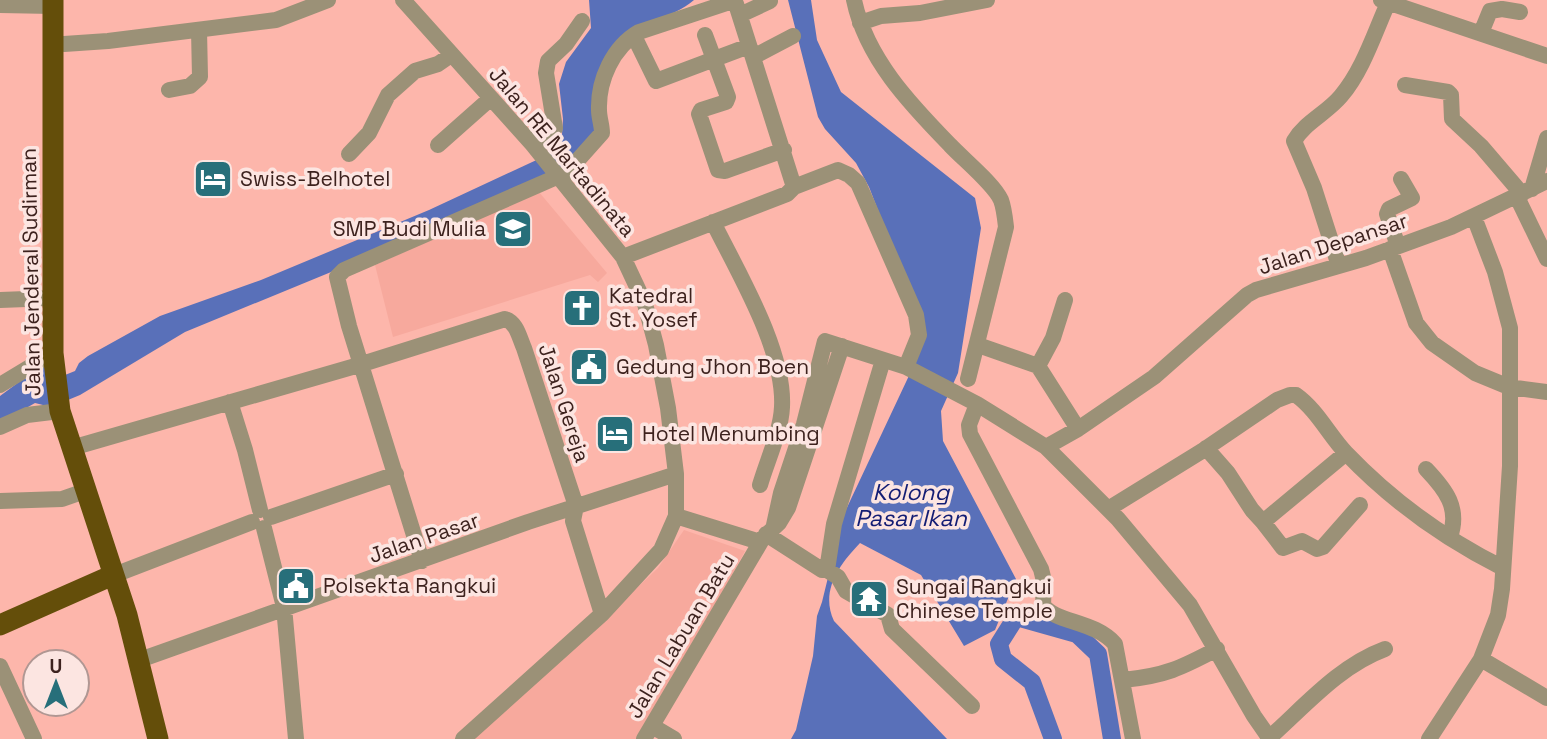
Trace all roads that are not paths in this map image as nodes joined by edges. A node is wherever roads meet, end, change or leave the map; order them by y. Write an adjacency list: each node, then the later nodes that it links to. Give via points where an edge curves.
1 (328, 0): 14 (street, via 276,20)
2 (403, 0): 21 (street, Jalan RE Martadinata)
3 (854, 0): 13 (street)
4 (987, 0): 9 (street, via 920,13)
5 (770, 1): 11 (street)
6 (57, 2): 8 (street); 19 (highway, Jalan Jenderal Sudirman); 43 (highway, Jalan Jenderal Sudirman)
7 (1384, 2): 15 (street); 42 (street, via 1360,66 1342,95 1294,141)
8 (0, 5)
9 (879, 8): 13 (street)
10 (1520, 12): 15 (street, via 1490,11)
11 (740, 15): 17 (street, via 734,1 729,1); 20 (street)
12 (582, 21): 29 (street, via 548,61 555,128)
13 (860, 23): 46 (street, via 881,65 1001,201 1006,226)
14 (199, 30): 19 (street); 25 (street, via 200,77 186,88)
15 (1481, 33): 22 (street)
16 (705, 35): 23 (street)
17 (634, 36): 23 (street, via 656,81); 32 (street, via 617,50 603,83 600,136)
18 (793, 36): 20 (street)
19 (64, 44): 48 (highway, Jalan Jenderal Sudirman)
20 (751, 51): 23 (street); 30 (street)
21 (451, 55): 26 (street, Jalan RE Martadinata); 31 (street, via 415,71 388,95 369,133)
22 (1547, 56)
23 (714, 60): 30 (street, via 727,100 699,114 718,170)
24 (1405, 85): 36 (street, via 1448,92 1452,119)
25 (169, 90)
26 (491, 98): 28 (street); 29 (street, Jalan RE Martadinata)
27 (1547, 138): 36 (street)
28 (438, 145)
29 (537, 150): 32 (street, Jalan RE Martadinata)
30 (784, 150): 35 (street)
31 (349, 154)
32 (559, 177): 40 (street, Jalan RE Martadinata); 50 (street, via 340,272 336,281)
33 (1401, 179): 39 (street, via 1412,198 1387,214)
34 (1547, 181): 36 (street, Jalan Depansar)
35 (794, 187): 38 (street, via 787,194); 52 (street, via 838,170 858,183 916,315 919,335)
36 (1524, 193): 37 (street, Jalan Depansar); 41 (street)
37 (1474, 217): 39 (street, Jalan Depansar); 55 (street, via 1510,328)
38 (713, 222): 40 (street); 70 (street, via 760,318 780,379 781,415)
39 (1394, 247): 42 (street, Jalan Depansar); 55 (street, via 1416,323 1432,343 1475,373)
40 (623, 257): 69 (street, Jalan RE Martadinata, via 645,304 656,345 668,408)
41 (1547, 259)
42 (1339, 265): 62 (street, Jalan Depansar, via 1247,295 1154,377)
43 (53, 298): 44 (street); 48 (highway, Jalan Jenderal Sudirman)
44 (0, 300)
45 (1065, 300): 51 (street)
46 (978, 345): 51 (street); 53 (street)
47 (842, 346): 49 (street); 60 (street); 60 (street, via 825,341)
48 (58, 360): 54 (street); 59 (highway, Jalan Jenderal Sudirman)
49 (883, 360): 52 (street); 84 (street, via 834,524)
50 (361, 364): 57 (street); 68 (street); 74 (street, Jalan Gereja, via 505,319 516,327 524,348)
51 (1038, 366): 62 (street)
52 (907, 368): 58 (street)
53 (968, 379)
54 (0, 385)
55 (1509, 387): 56 (street); 82 (street, via 1510,466)
56 (1547, 392)
57 (230, 402): 63 (street); 77 (street)
58 (977, 404): 64 (street); 93 (street, via 970,434 1041,569 1043,604 1050,613 1107,635 1115,644)
59 (64, 407): 61 (street); 63 (highway, Jalan Jenderal Sudirman); 71 (highway, Jalan Jenderal Sudirman)
60 (810, 426): 80 (street, Jalan Labuan Batu)
61 (0, 427)
62 (1078, 429): 64 (street, Jalan Depansar)
63 (82, 445): 83 (highway, Jalan Jenderal Sudirman)
64 (1046, 447): 75 (street)
65 (1206, 448): 66 (street, via 1277,400 1296,395); 75 (street); 78 (street)
66 (1346, 453): 78 (street); 79 (street, via 1424,522)
67 (1426, 469): 79 (street, via 1441,485 1454,511)
68 (396, 474): 77 (street); 81 (street)
69 (669, 476): 74 (street, Jalan Pasar); 76 (street, Jalan RE Martadinata)
70 (760, 485)
71 (85, 491): 72 (street, via 62,499); 83 (highway, Jalan Jenderal Sudirman)
72 (0, 501)
73 (1360, 505): 78 (street, via 1317,549 1303,541 1283,548)
74 (576, 506): 81 (street, Jalan Pasar); 86 (street, Jalan Gereja, via 573,521)
75 (1108, 509): 88 (street, via 1175,584)
76 (676, 516): 80 (street); 86 (street, via 661,550)
77 (262, 519): 83 (street); 85 (street)
78 (1263, 522)
79 (1450, 537): 82 (street)
80 (763, 540): 84 (street); 96 (street, Jalan Labuan Batu)
81 (422, 561): 85 (street, Jalan Pasar)
82 (1503, 568): 91 (street, via 1498,615)
83 (117, 573): 87 (highway); 90 (highway, Jalan Jenderal Sudirman); 97 (highway, Jalan Jenderal Sudirman)
84 (831, 573): 95 (street, via 846,591 887,615 892,629)
85 (284, 607): 90 (street, Jalan Pasar); 100 (street)
86 (602, 614): 101 (street)
87 (0, 625)
88 (1217, 649): 93 (street, via 1174,671); 98 (street)
89 (1385, 649): 98 (street, via 1346,669)
90 (148, 657): 97 (highway, Jalan Jenderal Sudirman)
91 (1481, 659): 94 (street); 104 (street)
92 (0, 666): 99 (street)
93 (1123, 680): 103 (street)
94 (1547, 698)
95 (972, 706)
96 (648, 733): 102 (street)
97 (157, 738)
98 (1270, 738)
99 (34, 739)
100 (296, 739)
101 (463, 739)
102 (674, 739)
103 (1133, 739)
104 (1429, 739)

